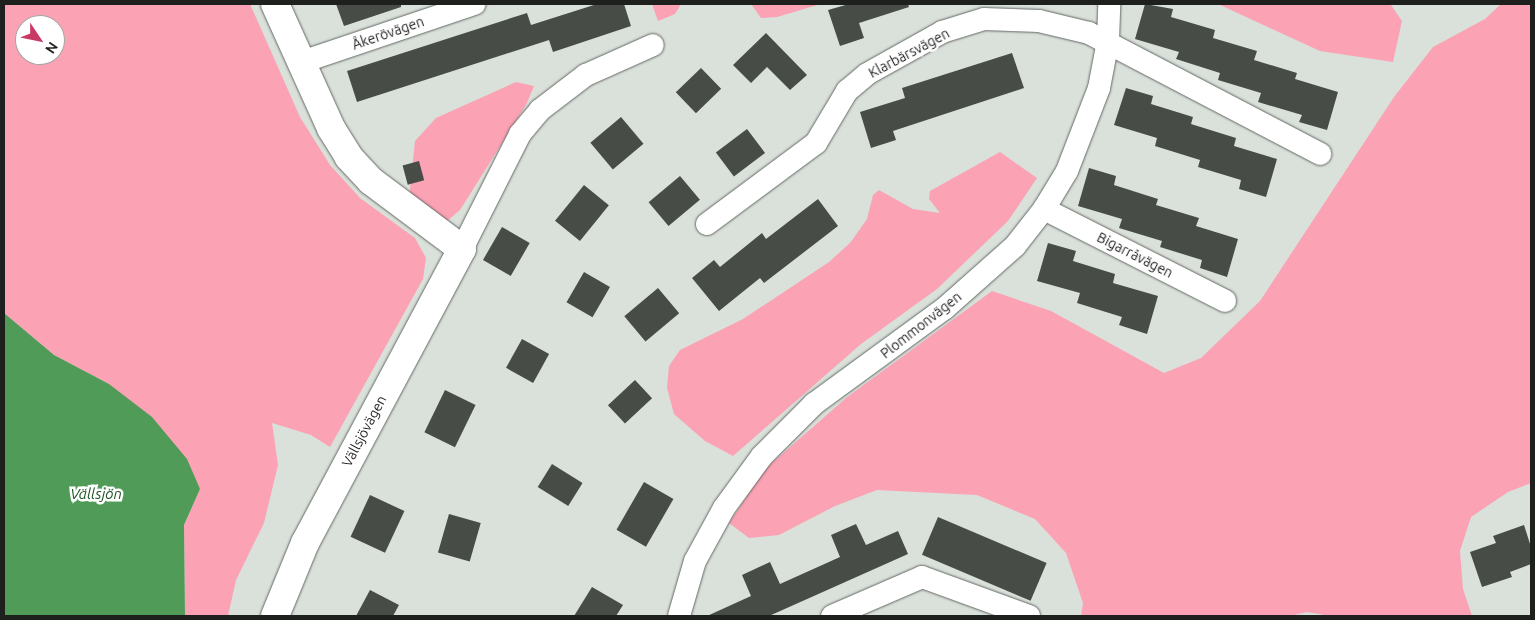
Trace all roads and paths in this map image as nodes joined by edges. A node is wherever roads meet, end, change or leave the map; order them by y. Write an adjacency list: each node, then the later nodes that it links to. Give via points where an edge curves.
1 (275, 4): 6 (street)
2 (474, 4): 6 (street, Åkerövägen)
3 (1109, 4): 4 (street, Plommonvägen)
4 (1108, 42): 7 (street, Klarbärsvägen); 8 (street, Plommonvägen, via 1099,88 1081,139); 9 (street, Klarbärsvägen, via 1089,32 1039,21 984,19 942,32 867,74 847,91 816,143)
5 (653, 45): 10 (street, Vällsjövägen, via 586,75 540,110 520,134)
6 (302, 62): 10 (street, via 331,128 349,157 371,181)
7 (1320, 154)
8 (1044, 209): 11 (street, Bigarråvägen); 13 (street, Plommonvägen, via 1015,246 944,309 814,404 762,456 724,508 695,561)
9 (707, 224)
10 (462, 249): 12 (street, Vällsjövägen, via 304,543)
11 (1226, 301)
12 (275, 616)
13 (679, 616)
14 (832, 616): 15 (street, via 922,577)
15 (1029, 616)

